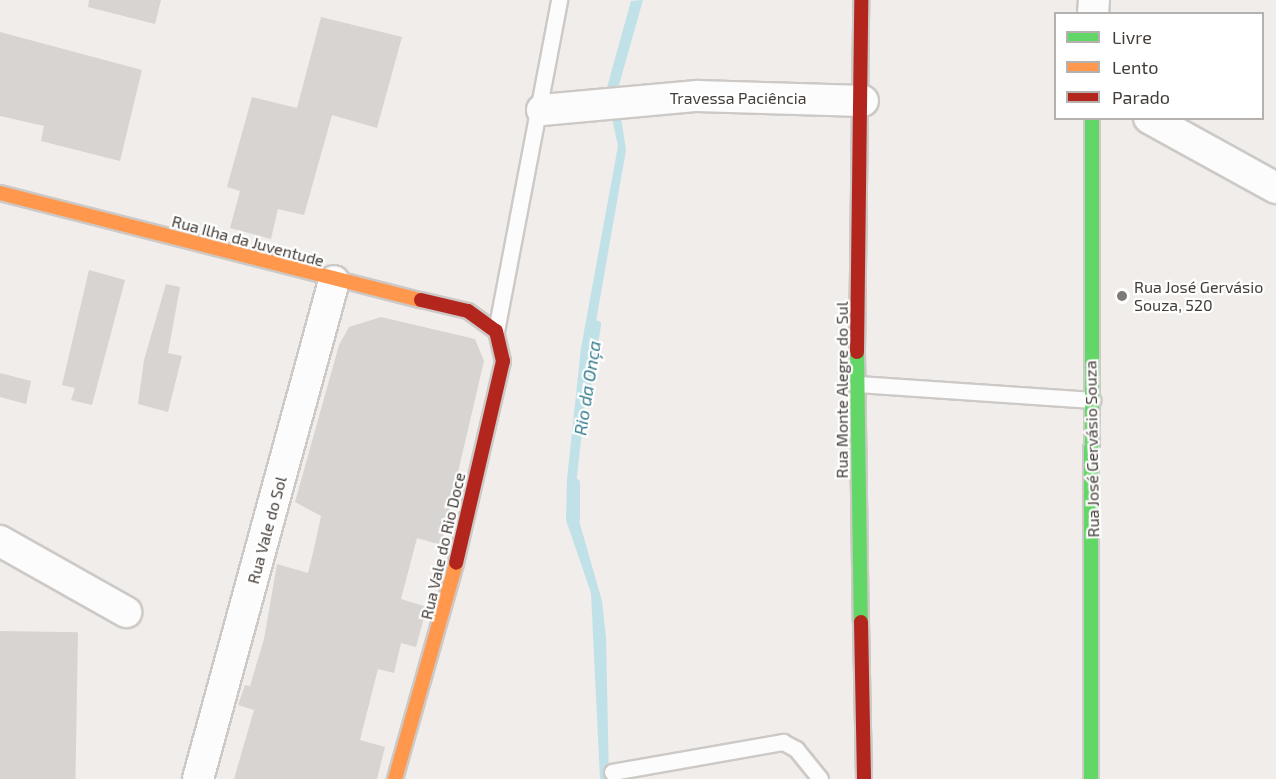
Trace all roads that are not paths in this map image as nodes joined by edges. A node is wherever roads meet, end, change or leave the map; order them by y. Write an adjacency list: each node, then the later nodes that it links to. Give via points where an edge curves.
1 (559, 0): 4 (lane)
2 (861, 0): 3 (street, Rua Monte Alegre do Sul)
3 (863, 101): 4 (street, Travessa Paciência, via 736,96); 11 (street, Rua Monte Alegre do Sul)
4 (542, 110): 10 (lane)
5 (1092, 120): 12 (street, Rua José Gervásio Souza)
6 (1153, 120): 7 (street)
7 (1276, 188)
8 (0, 193): 9 (street, Rua Ilha da Juventude)
9 (334, 281): 10 (street, Rua Ilha da Juventude, via 468,310); 16 (street, Rua Vale do Sol)
10 (491, 326): 17 (street, Rua Vale do Rio Doce, via 503,361 441,630)
11 (858, 384): 12 (lane); 19 (street, Rua Monte Alegre do Sul)
12 (1092, 400): 20 (street, Rua José Gervásio Souza)
13 (0, 540): 14 (street)
14 (126, 612)
15 (612, 772): 18 (lane, via 783,742 796,749)
16 (198, 779)
17 (395, 779)
18 (819, 779)
19 (864, 779)
20 (1091, 779)

